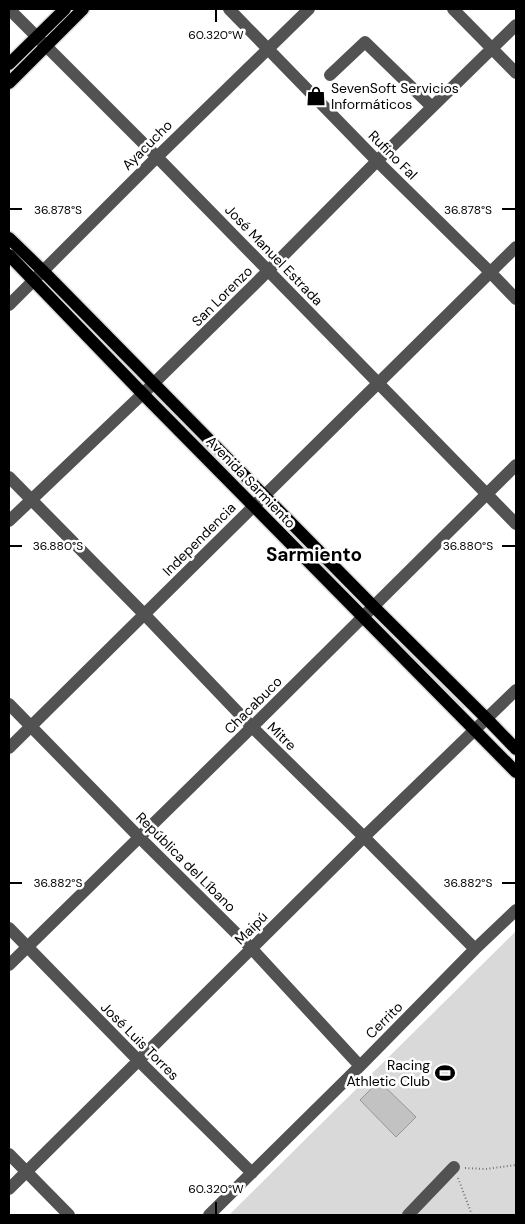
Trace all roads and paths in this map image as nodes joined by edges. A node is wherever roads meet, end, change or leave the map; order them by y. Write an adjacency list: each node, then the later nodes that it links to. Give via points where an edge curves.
1 (65, 9): 8 (main road)
2 (83, 9): 8 (main road)
3 (229, 9): 9 (street, Rufino Fal)
4 (309, 9): 9 (street, Ayacucho)
5 (453, 9): 10 (street)
6 (9, 10): 8 (street, José Manuel Estrada)
7 (516, 25): 10 (street, San Lorenzo)
8 (40, 42): 11 (main road); 14 (main road); 16 (street, José Manuel Estrada)
9 (268, 48): 16 (street, Ayacucho); 17 (street, Rufino Fal)
10 (492, 48): 12 (street); 15 (street, San Lorenzo)
11 (9, 64)
12 (516, 73)
13 (330, 75): 15 (street, via 365,42)
14 (9, 83)
15 (432, 107): 17 (street, San Lorenzo)
16 (157, 157): 21 (street, Ayacucho); 22 (street, José Manuel Estrada)
17 (377, 161): 22 (street, San Lorenzo); 23 (street, Rufino Fal)
18 (9, 238): 21 (main road, Avenida Sarmiento)
19 (516, 246): 23 (street, Independencia)
20 (9, 255): 24 (main road, Avenida Sarmiento)
21 (43, 271): 24 (street, Ayacucho); 28 (main road, Avenida Sarmiento)
22 (268, 271): 27 (street, José Manuel Estrada); 28 (street, San Lorenzo)
23 (490, 272): 25 (street, Rufino Fal); 27 (street, Independencia)
24 (33, 281): 26 (street, Ayacucho); 29 (main road, Avenida Sarmiento)
25 (516, 300)
26 (9, 305)
27 (378, 383): 32 (street, José Manuel Estrada); 33 (street, Independencia)
28 (154, 384): 29 (street, San Lorenzo); 33 (main road, Avenida Sarmiento)
29 (144, 394): 34 (street, San Lorenzo); 35 (main road, Avenida Sarmiento)
30 (516, 464): 32 (street, Chacabuco)
31 (9, 477): 34 (street, Mitre)
32 (486, 494): 37 (street, José Manuel Estrada); 38 (street, Chacabuco)
33 (264, 496): 35 (street, Independencia); 38 (main road, Avenida Sarmiento)
34 (31, 499): 36 (street, San Lorenzo); 39 (street, Mitre)
35 (253, 506): 39 (street, Independencia); 40 (main road, Avenida Sarmiento)
36 (9, 521)
37 (516, 524)
38 (373, 606): 40 (street, Chacabuco); 43 (main road, Avenida Sarmiento)
39 (144, 614): 44 (street, Independencia); 45 (street, Mitre)
40 (362, 617): 45 (street, Chacabuco); 46 (main road, Avenida Sarmiento)
41 (516, 690): 43 (street, Maipú)
42 (9, 704): 44 (street, República del Líbano)
43 (487, 719): 46 (street, Maipú); 48 (main road, Avenida Sarmiento)
44 (30, 726): 47 (street, Independencia); 50 (street, República del Líbano)
45 (252, 727): 50 (street, Chacabuco); 51 (street, Mitre)
46 (474, 730): 49 (main road, Avenida Sarmiento); 51 (street, Maipú)
47 (9, 748)
48 (516, 749)
49 (516, 772)
50 (139, 837): 54 (street, Chacabuco); 55 (street, República del Líbano)
51 (364, 837): 55 (street, Maipú); 56 (street, Mitre)
52 (516, 910): 56 (street, Cerrito)
53 (9, 928): 54 (street, José Luis Torres)
54 (27, 947): 57 (street, Chacabuco); 58 (street, José Luis Torres)
55 (252, 949): 58 (street, Maipú); 59 (street, República del Líbano)
56 (475, 949): 59 (street, Cerrito)
57 (9, 965)
58 (138, 1060): 63 (street, Maipú); 64 (street, José Luis Torres)
59 (360, 1066): 64 (street, Cerrito)
60 (9, 1154): 63 (street)
61 (516, 1165): 62 (path, via 486,1169)
62 (454, 1167): 68 (street); 69 (path)
63 (26, 1172): 65 (street, Maipú); 66 (street)
64 (252, 1173): 67 (street, Cerrito)
65 (9, 1189)
66 (69, 1215)
67 (209, 1215)
68 (408, 1215)
69 (472, 1215)

